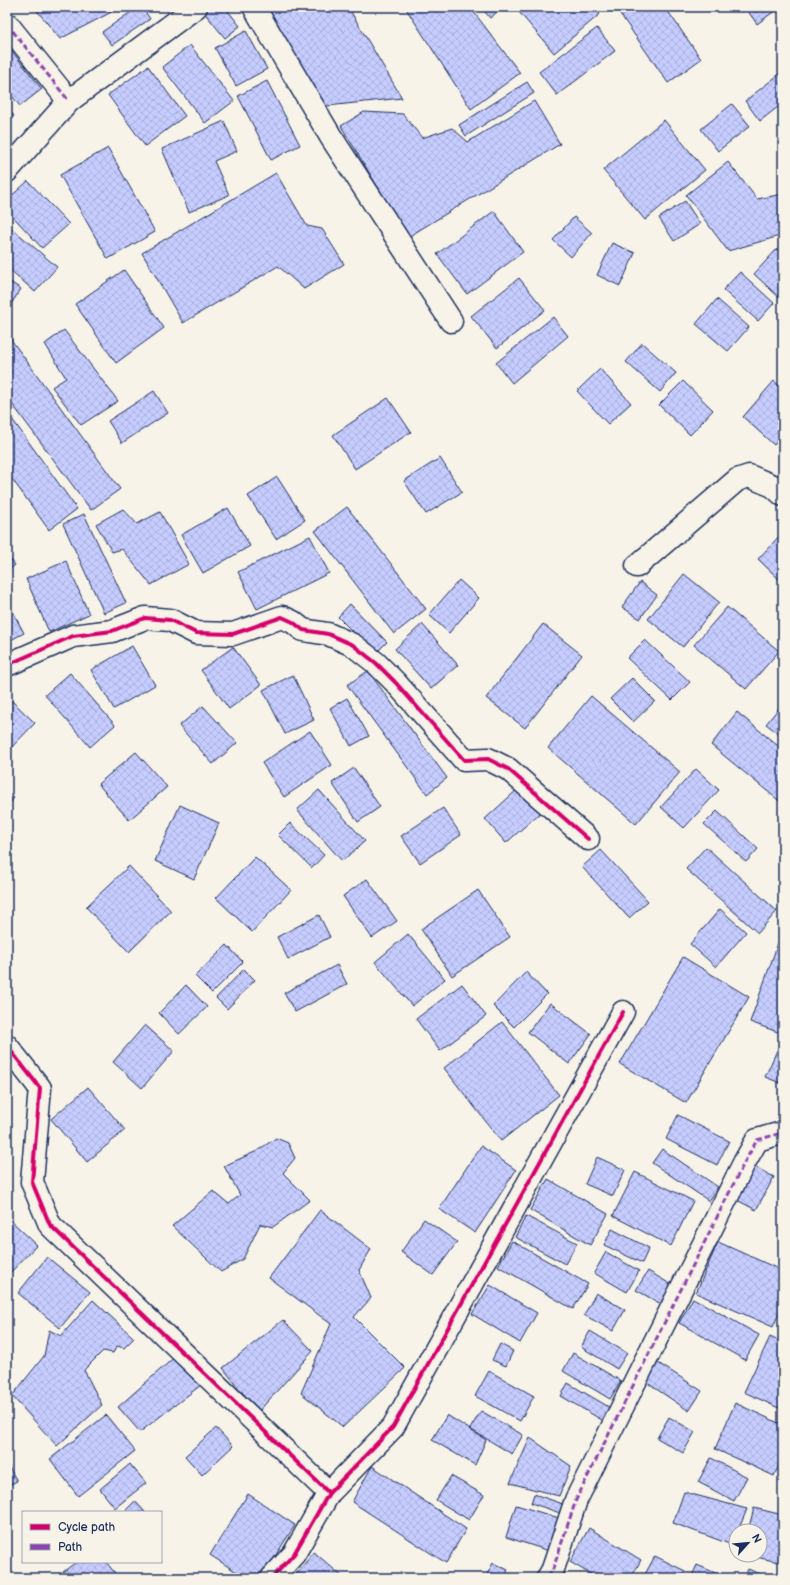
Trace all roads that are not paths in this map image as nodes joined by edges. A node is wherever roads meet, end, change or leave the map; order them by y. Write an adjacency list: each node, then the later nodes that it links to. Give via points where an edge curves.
1 (196, 7): 4 (street)
2 (254, 7): 6 (street, via 331,137)
3 (7, 24): 4 (street)
4 (69, 101): 5 (street)
5 (7, 171)
6 (451, 321)
7 (783, 495): 8 (street, via 774,486 749,476 737,480)
8 (637, 566)
9 (7, 665): 10 (street, via 73,636 112,631 145,618 170,620 196,633 233,634 282,617 303,630 328,634 353,644 395,682 464,760 488,759 508,769)
10 (588, 839)
11 (623, 1012): 14 (street, via 393,1427)
12 (7, 1046): 14 (street, via 40,1088 32,1182 50,1225)
13 (783, 1135): 16 (street, via 757,1140 744,1163 576,1500)
14 (329, 1493): 15 (street, via 294,1554)
15 (272, 1578)
16 (548, 1578)

